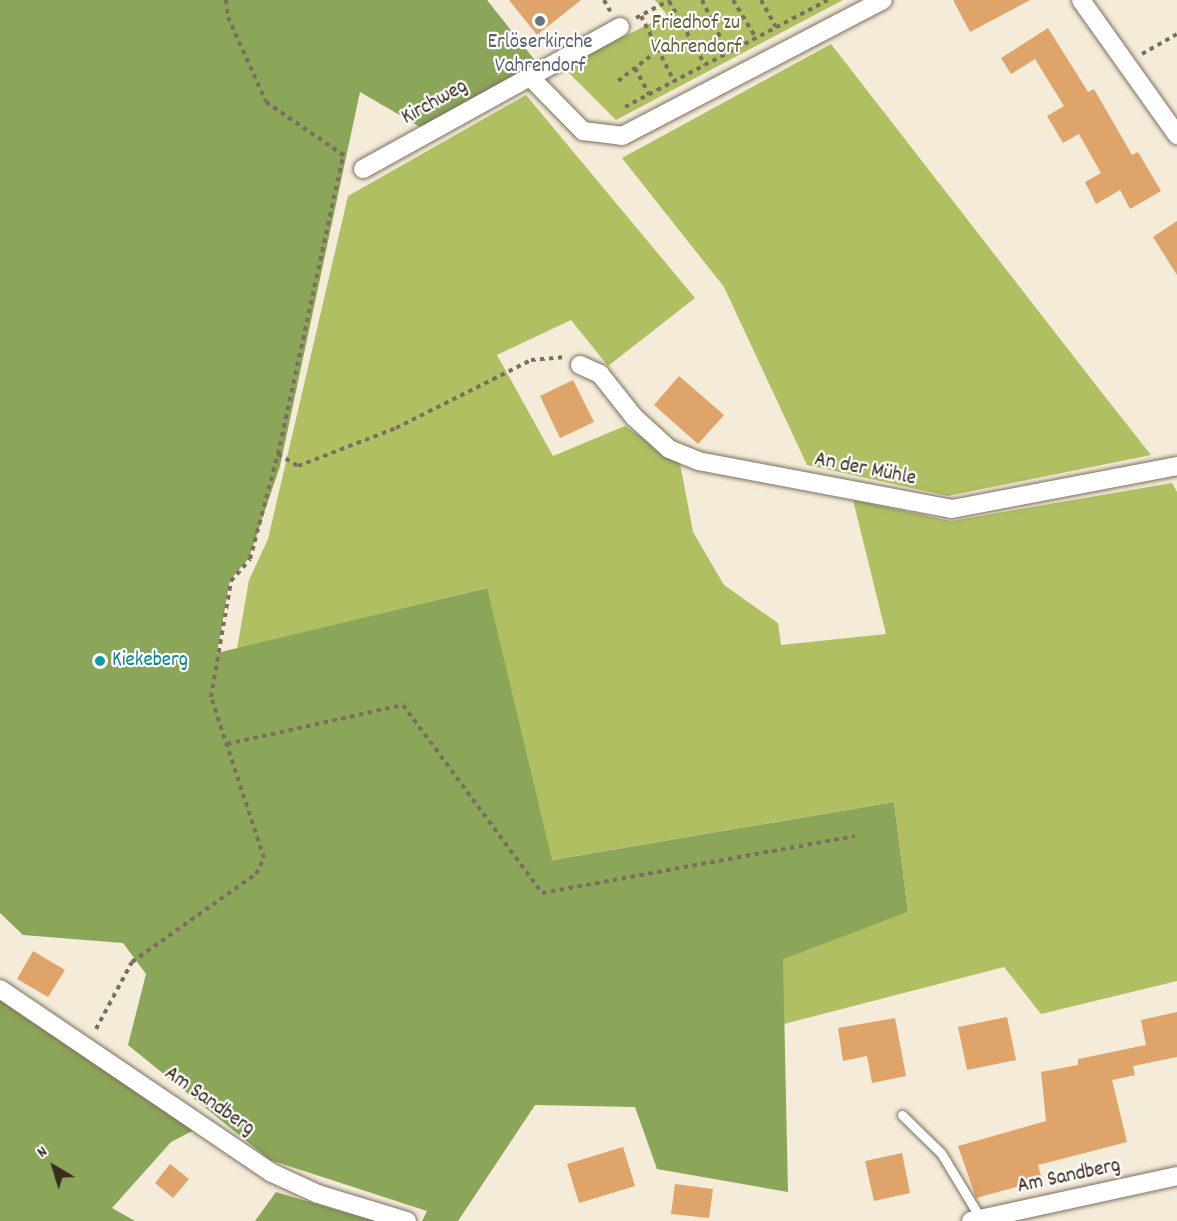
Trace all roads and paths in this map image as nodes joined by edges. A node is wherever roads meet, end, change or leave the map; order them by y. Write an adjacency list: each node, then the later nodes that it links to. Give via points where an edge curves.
1 (226, 0): 29 (path, via 228,17 266,102 343,155)
2 (670, 0): 11 (path); 19 (path)
3 (702, 0): 17 (path)
4 (733, 0): 15 (path)
5 (761, 0): 13 (path)
6 (814, 0): 10 (path)
7 (828, 0): 10 (path)
8 (884, 0): 21 (street, via 622,136 583,131)
9 (1081, 0): 18 (street)
10 (818, 5): 13 (path)
11 (641, 16): 12 (path); 16 (path)
12 (620, 27): 21 (street, Kirchweg)
13 (776, 27): 15 (path)
14 (1177, 34): 18 (path)
15 (756, 38): 17 (path)
16 (657, 51): 20 (path); 23 (path)
17 (728, 53): 19 (path)
18 (1126, 64): 26 (street)
19 (705, 65): 23 (path)
20 (634, 68): 22 (path); 24 (path)
21 (530, 77): 27 (street, Kirchweg)
22 (618, 81)
23 (674, 81): 24 (path)
24 (650, 94): 25 (path)
25 (625, 107)
26 (1177, 135)
27 (363, 169)
28 (580, 365): 29 (path, via 562,357 531,360 396,428 298,466); 30 (street, An der Mühle, via 600,374 634,417 669,449 698,461 951,509)
29 (278, 454): 31 (path, via 250,559 231,581 213,681 211,697)
30 (1177, 466)
31 (227, 744): 32 (path, via 403,705 542,893); 34 (path, via 264,858 256,874 132,962)
32 (855, 836)
33 (0, 989): 34 (street, Am Sandberg)
34 (87, 1045): 38 (street, Am Sandberg, via 270,1172 318,1194)
35 (902, 1115): 37 (lane, via 941,1153)
36 (1177, 1176): 37 (street, Am Sandberg)
37 (976, 1220)
38 (408, 1221)

